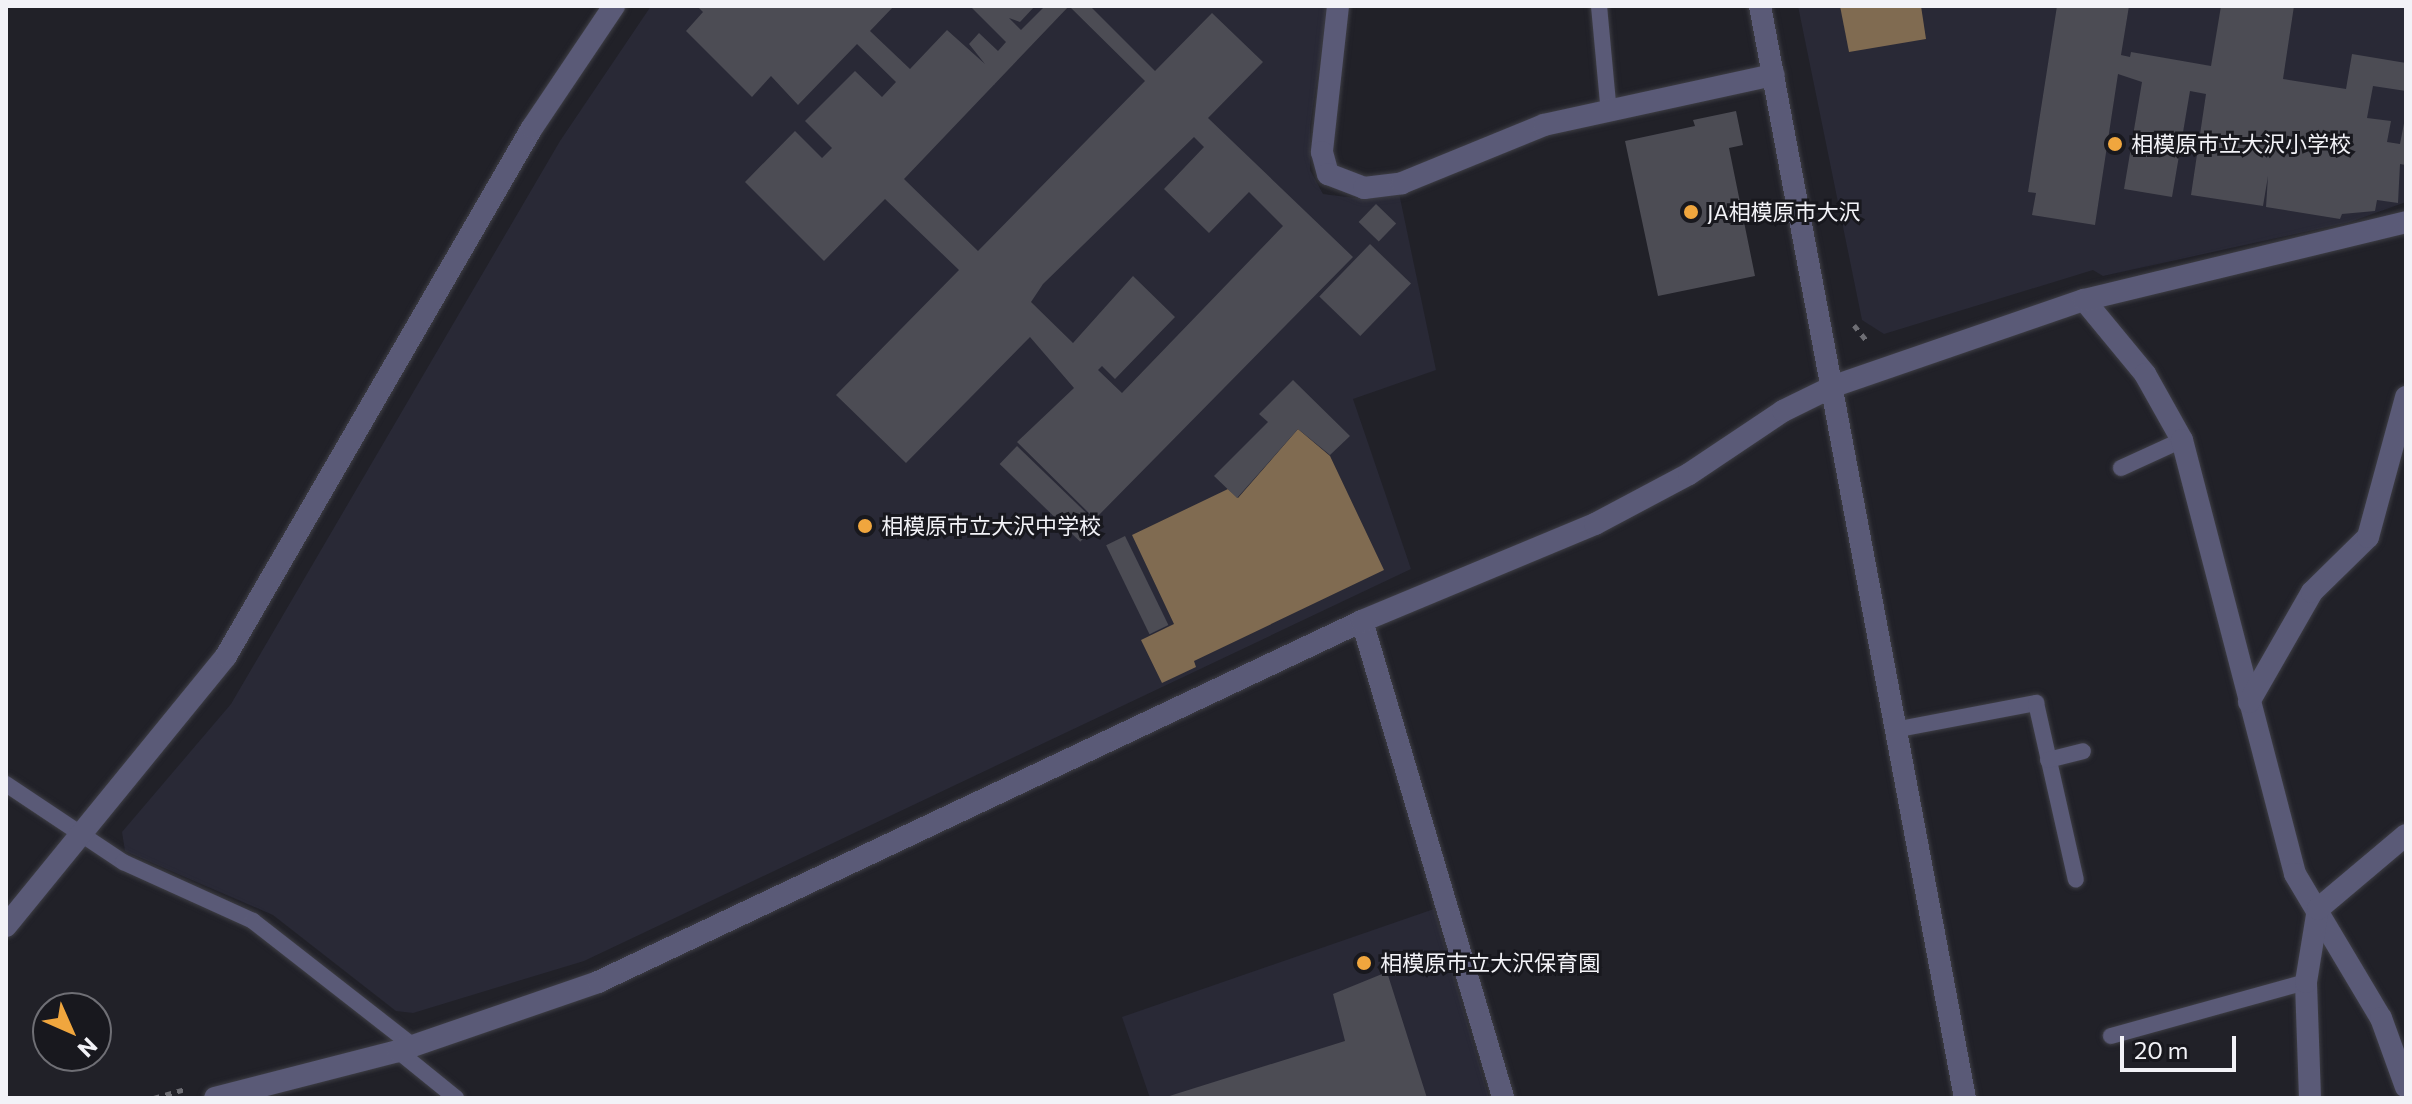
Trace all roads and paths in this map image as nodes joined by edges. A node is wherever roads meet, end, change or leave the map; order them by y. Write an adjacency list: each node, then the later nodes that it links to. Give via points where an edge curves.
1 (614, 6): 22 (street, via 532,128 226,656)
2 (1338, 6): 6 (street, via 1322,152 1328,174 1345,184 1364,188 1402,183 1544,125)
3 (1599, 6): 6 (lane)
4 (1760, 6): 5 (street)
5 (1774, 75): 6 (street); 11 (street)
6 (1609, 113)
7 (2406, 222): 8 (street)
8 (2084, 300): 11 (street); 13 (street, via 2145,374)
9 (1851, 310): 10 (path, via 1860,337)
10 (1871, 343)
11 (1834, 386): 15 (street, via 1595,524); 17 (street)
12 (2406, 397): 16 (street, via 2368,537 2312,592)
13 (2182, 440): 14 (lane); 16 (street)
14 (2121, 468)
15 (1362, 621): 28 (street, via 598,982); 32 (street)
16 (2249, 702): 24 (street, via 2295,874)
17 (1894, 730): 19 (lane, via 2036,703); 33 (street)
18 (2083, 751): 19 (lane)
19 (2048, 760): 23 (lane)
20 (6, 784): 22 (lane)
21 (2406, 835): 24 (street)
22 (79, 836): 25 (street); 28 (lane, via 253,921)
23 (2076, 880)
24 (2318, 909): 26 (street); 29 (street, via 2381,1018)
25 (6, 926)
26 (2306, 982): 27 (lane); 34 (street)
27 (2111, 1036)
28 (406, 1048): 30 (street); 31 (lane)
29 (2406, 1087)
30 (215, 1098)
31 (456, 1098)
32 (1503, 1098)
33 (1965, 1098)
34 (2310, 1098)

